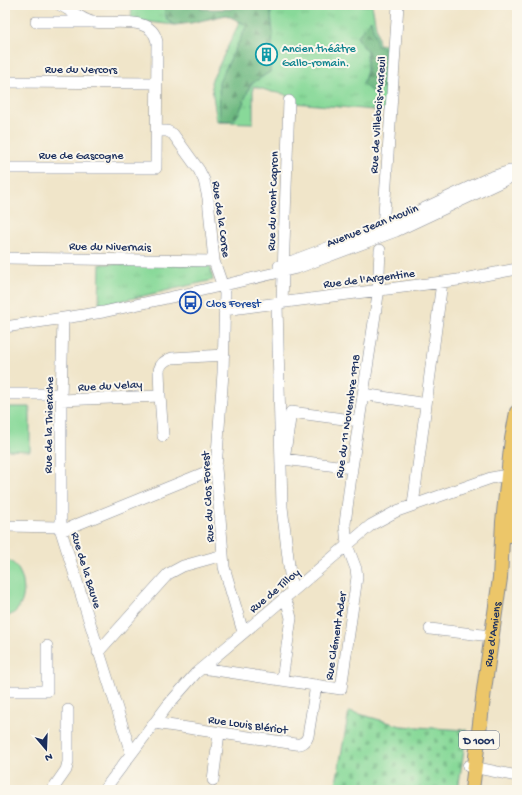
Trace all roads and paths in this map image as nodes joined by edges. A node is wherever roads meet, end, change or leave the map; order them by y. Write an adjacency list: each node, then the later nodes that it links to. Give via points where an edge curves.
1 (60, 5): 4 (street)
2 (398, 5): 13 (street, Rue de Villebois-Mareuil)
3 (36, 22): 4 (street)
4 (92, 22): 6 (street, via 134,23 148,27 157,42)
5 (5, 82): 6 (street, Rue du Vercors)
6 (157, 83): 8 (street)
7 (289, 101): 17 (street, Rue du Mont Capron)
8 (157, 131): 10 (street, Rue de Gascogne, via 156,168); 16 (street, Rue de la Corse, via 173,134 202,175)
9 (517, 162): 12 (street, Avenue Jean Moulin)
10 (5, 168)
11 (513, 174): 12 (street, Avenue Jean Moulin, via 510,171); 17 (street, Avenue Jean Moulin, via 389,234 305,265)
12 (489, 178): 13 (street, Avenue Jean Moulin)
13 (383, 228): 17 (street, Avenue Jean Moulin)
14 (380, 250): 21 (street)
15 (5, 258): 16 (street, Rue du Nivernais)
16 (214, 261): 20 (street, Rue de la Corse)
17 (283, 268): 20 (street, Avenue Jean Moulin); 22 (street, Rue du Mont Capron)
18 (517, 270): 19 (street, Rue de l'Argentine)
19 (442, 282): 21 (street, Rue de l'Argentine); 39 (street)
20 (222, 285): 23 (street, Rue du Clos Forest); 24 (street, Avenue Jean Moulin)
21 (378, 290): 22 (street, Rue de l'Argentine); 28 (street, Rue du 11 Novembre 1918)
22 (280, 303): 23 (street, Rue de l'Argentine); 45 (street, Rue du Mont Capron, via 282,507)
23 (224, 310): 26 (street, Rue du Clos Forest)
24 (63, 319): 25 (street, Avenue Jean Moulin); 30 (street, Rue de la Thierache)
25 (5, 327)
26 (224, 355): 29 (street, Rue du Velay, via 165,360 159,370); 35 (street, Rue du Clos Forest)
27 (5, 394): 30 (street, Rue du Velay)
28 (363, 394): 31 (street); 33 (street, Rue du 11 Novembre 1918)
29 (160, 396): 30 (street, Rue du Velay); 34 (street, Rue du Velay)
30 (61, 397): 41 (street, Rue de la Thierache)
31 (420, 403)
32 (517, 412): 37 (main road, Rue d'Amiens / D 1001, via 512,440)
33 (359, 421): 36 (street, Rue du 11 Novembre 1918); 36 (street, via 291,412 284,459)
34 (162, 436)
35 (216, 468): 41 (street, Rue de la Bauve); 43 (street, Rue du Clos Forest)
36 (352, 468): 42 (street, Rue du 11 Novembre 1918, via 345,524)
37 (512, 479): 39 (street, Rue de Tilloy, via 502,476 491,478); 44 (main road, Rue d'Amiens / D 1001, via 503,522)
38 (517, 492): 44 (main road, Rue d'Amiens / D 1001)
39 (413, 505): 42 (street, Rue de Tilloy, via 377,521)
40 (5, 526): 41 (street)
41 (60, 529): 51 (street, Rue de la Bauve)
42 (347, 545): 45 (street, Rue de Tilloy); 54 (street, Rue Clément Ader, via 358,577 341,689)
43 (223, 555): 48 (street, Rue du Clos Forest); 51 (street, via 183,566 168,574)
44 (500, 578): 49 (main road, Rue d'Amiens / D 1001)
45 (292, 591): 46 (street, Rue de Tilloy)
46 (283, 599): 48 (street, Rue de Tilloy); 53 (street, via 291,618)
47 (430, 629): 49 (street)
48 (243, 632): 52 (street, Rue de Tilloy)
49 (491, 636): 60 (main road, Rue d'Amiens / D 1001)
50 (47, 646): 55 (street, via 47,691)
51 (98, 652): 59 (street, Rue de la Bauve)
52 (202, 668): 53 (street, Rue Clément Ader); 57 (street, Rue de Tilloy)
53 (282, 680): 54 (street, Rue Clément Ader)
54 (316, 685): 58 (street, Rue Louis Blériot, via 308,736 302,743)
55 (5, 691)
56 (68, 710): 63 (street, via 68,762 66,770)
57 (154, 724): 58 (street, Rue Louis Blériot); 59 (street, Rue de Tilloy)
58 (219, 733): 62 (street)
59 (131, 753): 64 (street, Rue de Tilloy)
60 (472, 767): 61 (street); 65 (main road, Rue d'Amiens / D 1001); 66 (main road, Rue d'Amiens / D 1001)
61 (517, 776)
62 (213, 780)
63 (52, 790)
64 (104, 790)
65 (465, 790)
66 (472, 790)

